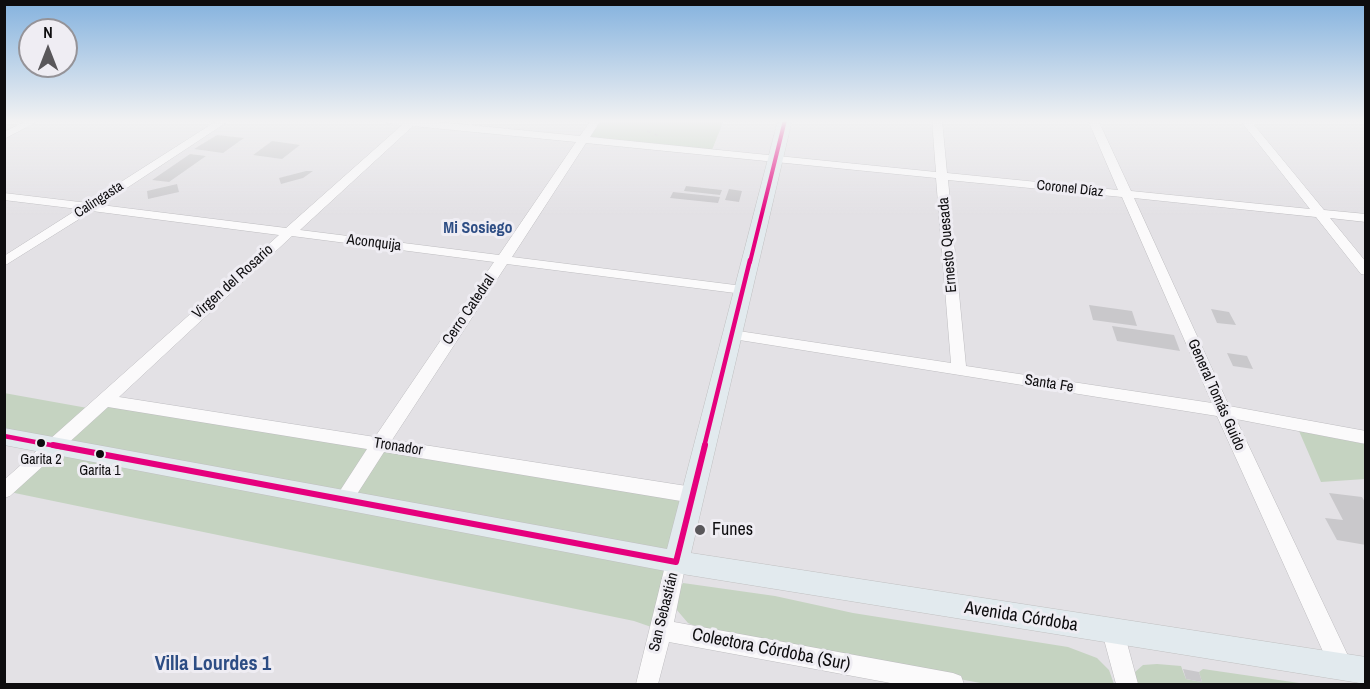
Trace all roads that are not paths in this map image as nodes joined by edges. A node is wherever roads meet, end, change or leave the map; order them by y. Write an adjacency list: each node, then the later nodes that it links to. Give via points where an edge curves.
1 (174, 152): 13 (street, Calingasta)
2 (377, 152): 16 (street, Virgen del Rosario)
3 (575, 152): 17 (street, Cerro Catedral)
4 (706, 152): 9 (street, Coronel Díaz)
5 (778, 152): 9 (main road, San Sebastián)
6 (940, 152): 10 (street, Ernesto Quesada)
7 (1108, 152): 11 (street, General Tomás Guido)
8 (1270, 152): 14 (street)
9 (776, 159): 10 (street, Coronel Díaz); 20 (main road, San Sebastián)
10 (942, 176): 11 (street, Coronel Díaz); 22 (street, Ernesto Quesada)
11 (1127, 195): 14 (street, Coronel Díaz); 24 (street, General Tomás Guido)
12 (4, 196): 13 (street, Aconquija)
13 (88, 207): 16 (street, Aconquija); 18 (street, Calingasta)
14 (1318, 214): 15 (street, Coronel Díaz); 19 (street)
15 (1365, 218)
16 (287, 233): 17 (street, Aconquija); 23 (street, Virgen del Rosario)
17 (504, 259): 20 (street, Aconquija); 27 (street, Cerro Catedral)
18 (4, 262)
19 (1365, 271)
20 (743, 290): 21 (main road, San Sebastián)
21 (732, 335): 22 (street, Santa Fe); 30 (main road, San Sebastián)
22 (959, 370): 24 (street, Santa Fe)
23 (103, 400): 27 (street, Tronador); 28 (street, Virgen del Rosario)
24 (1223, 411): 26 (street, Santa Fe); 35 (street, General Tomás Guido)
25 (4, 436): 28 (main road, Avenida Córdoba)
26 (1365, 438)
27 (380, 444): 30 (street, Tronador); 31 (street, Cerro Catedral)
28 (54, 445): 29 (street, Virgen del Rosario); 31 (main road, Avenida Córdoba)
29 (4, 491)
30 (693, 495): 32 (main road, San Sebastián)
31 (343, 500): 32 (main road, Avenida Córdoba)
32 (676, 562): 33 (street, San Sebastián); 34 (main road, Avenida Córdoba)
33 (660, 630): 36 (street, San Sebastián); 37 (street, Colectora Córdoba (Sur))
34 (1113, 632): 35 (main road, Avenida Córdoba); 38 (street)
35 (1354, 669)
36 (647, 684)
37 (953, 684)
38 (1127, 684)

